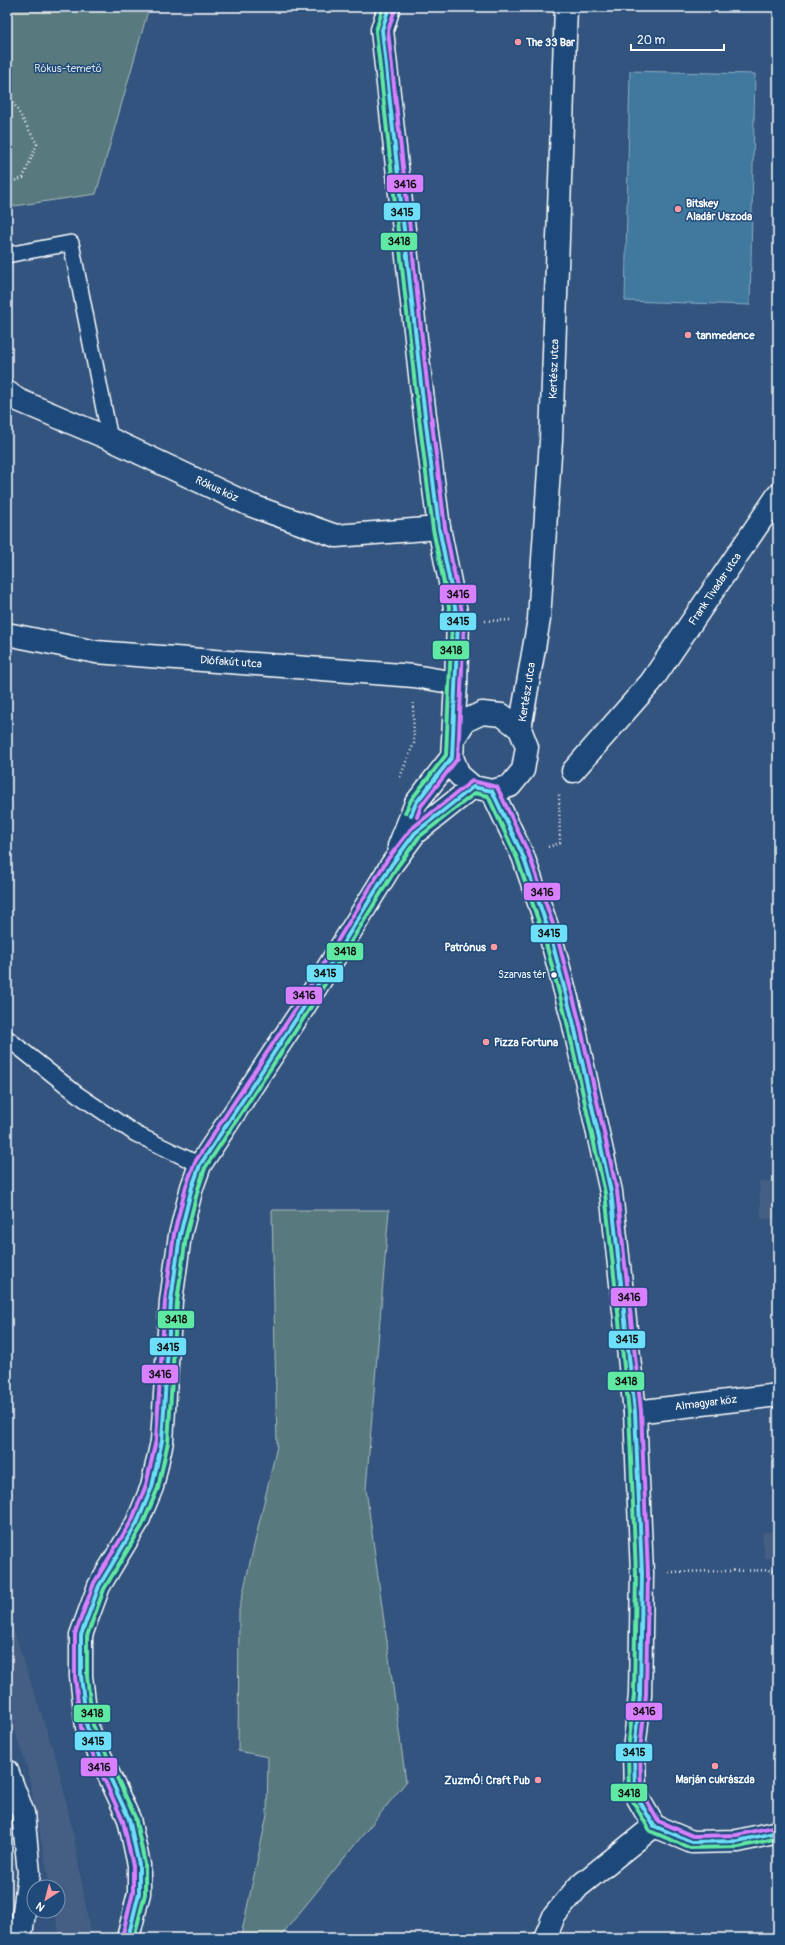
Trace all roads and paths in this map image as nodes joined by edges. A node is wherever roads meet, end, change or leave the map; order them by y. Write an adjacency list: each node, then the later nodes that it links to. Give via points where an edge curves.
1 (379, 7): 4 (street)
2 (390, 7): 4 (street)
3 (566, 7): 12 (street, Kertész utca, via 552,440)
4 (382, 30): 11 (street)
5 (7, 92): 6 (path, via 36,144 24,178)
6 (7, 183)
7 (7, 255): 9 (lane, via 71,244)
8 (7, 392): 9 (street, Rókus köz, via 18,400)
9 (110, 439): 11 (street, Rókus köz, via 250,505 336,536)
10 (777, 500): 18 (street, Frank Tivadar utca, via 651,682)
11 (439, 528): 13 (street)
12 (539, 619): 13 (path); 16 (street, Kertész utca)
13 (458, 622): 15 (street)
14 (7, 634): 15 (street, Diófakút utca, via 96,652 414,676)
15 (456, 683): 17 (street)
16 (520, 729): 17 (street, via 502,715 482,714 465,721); 19 (street, via 527,747 523,770 510,786)
17 (452, 748): 19 (street, via 459,774); 21 (street, via 416,803)
18 (573, 771): 20 (path, via 558,796 560,843)
19 (482, 789): 20 (street); 21 (street, via 415,833)
20 (523, 856): 25 (street, via 551,938 574,1021 611,1192)
21 (392, 864): 23 (street, via 302,1010)
22 (7, 1038): 23 (lane, via 77,1094 136,1134)
23 (200, 1165): 32 (street, via 180,1235 171,1301 162,1441 152,1487 137,1524 99,1586 81,1635 81,1676 87,1727 129,1819 139,1865 139,1892)
24 (778, 1395): 25 (street, Almagyar köz)
25 (635, 1412): 27 (street)
26 (778, 1570): 27 (path)
27 (642, 1573): 29 (street, via 640,1695 634,1750 635,1793)
28 (7, 1771): 31 (street, via 23,1813 29,1873 22,1928)
29 (654, 1826): 30 (street, via 692,1842 738,1841); 33 (street, via 578,1887 554,1916)
30 (778, 1832)
31 (18, 1938)
32 (128, 1938)
33 (545, 1938)

